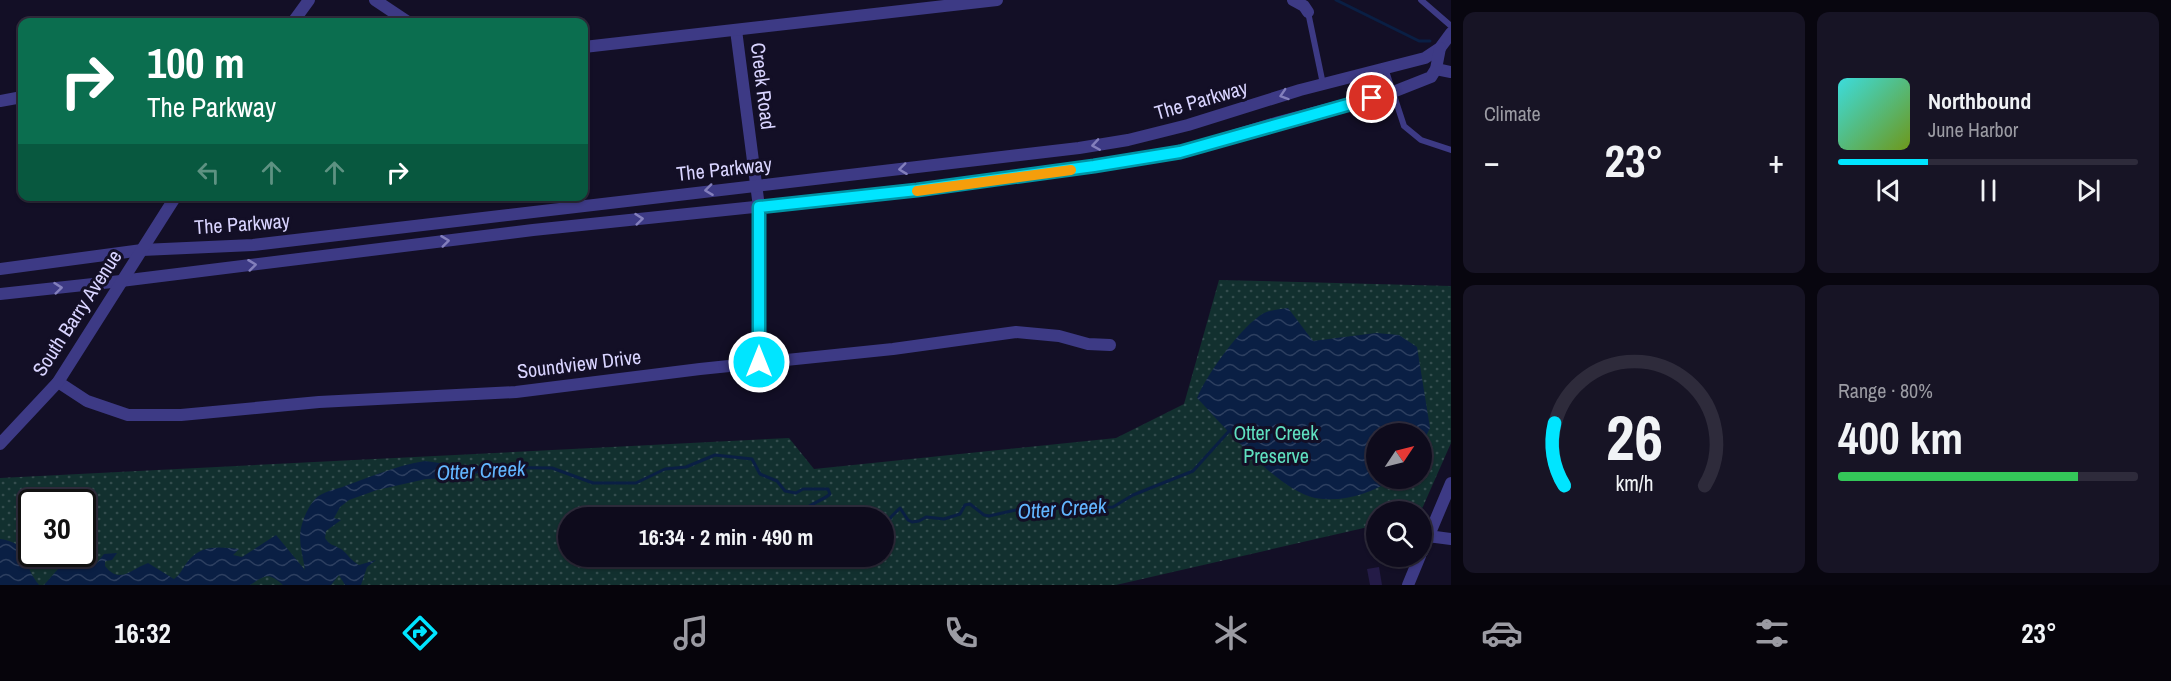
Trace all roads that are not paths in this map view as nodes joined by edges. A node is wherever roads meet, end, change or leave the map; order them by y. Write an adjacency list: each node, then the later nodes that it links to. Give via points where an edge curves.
1 (309, 0): 7 (street)
2 (375, 0): 8 (street)
3 (997, 0): 10 (street)
4 (1293, 0): 6 (street)
5 (1421, 0): 9 (lane)
6 (1308, 12): 17 (lane)
7 (296, 18)
8 (402, 18)
9 (1451, 26)
10 (736, 30): 12 (street); 22 (street, Creek Road)
11 (1451, 33): 13 (street, The Parkway)
12 (588, 47)
13 (1440, 48): 14 (street, The Parkway, via 1425,58); 15 (street, The Parkway)
14 (1385, 68): 17 (street, The Parkway); 18 (lane)
15 (1436, 69): 16 (street); 18 (street, The Parkway, via 1425,81)
16 (1451, 72)
17 (1323, 84): 22 (street, The Parkway, one-way to 22, via 1128,140)
18 (1393, 92): 21 (lane, via 1404,126 1420,140); 24 (street, The Parkway, via 1180,152 917,190)
19 (18, 98): 20 (street)
20 (0, 101)
21 (1451, 150)
22 (756, 185): 24 (street, Creek Road); 25 (street, The Parkway, one-way to 25)
23 (173, 201): 29 (street, South Barry Avenue)
24 (759, 207): 27 (street, The Parkway, one-way to 24); 34 (street, Creek Road)
25 (524, 212): 26 (street, The Parkway); 27 (street)
26 (497, 215): 28 (street); 29 (street, The Parkway, via 253,245)
27 (524, 232): 28 (street, The Parkway)
28 (498, 235): 31 (street, The Parkway, one-way to 28)
29 (142, 250): 30 (street, The Parkway); 31 (street, South Barry Avenue)
30 (0, 269)
31 (121, 281): 32 (street, The Parkway, one-way to 31); 35 (street, South Barry Avenue)
32 (0, 294)
33 (1110, 345): 34 (street, Soundview Drive, via 1016,332)
34 (759, 362): 35 (street, Soundview Drive, via 516,392 319,402 181,415 128,415 87,401)
35 (58, 382): 36 (street, South Barry Avenue)
36 (0, 444)
37 (1451, 483): 38 (street)
38 (1432, 527)
39 (1432, 537): 40 (street)
40 (1451, 539)
41 (1415, 567): 42 (street)
42 (1408, 585)

